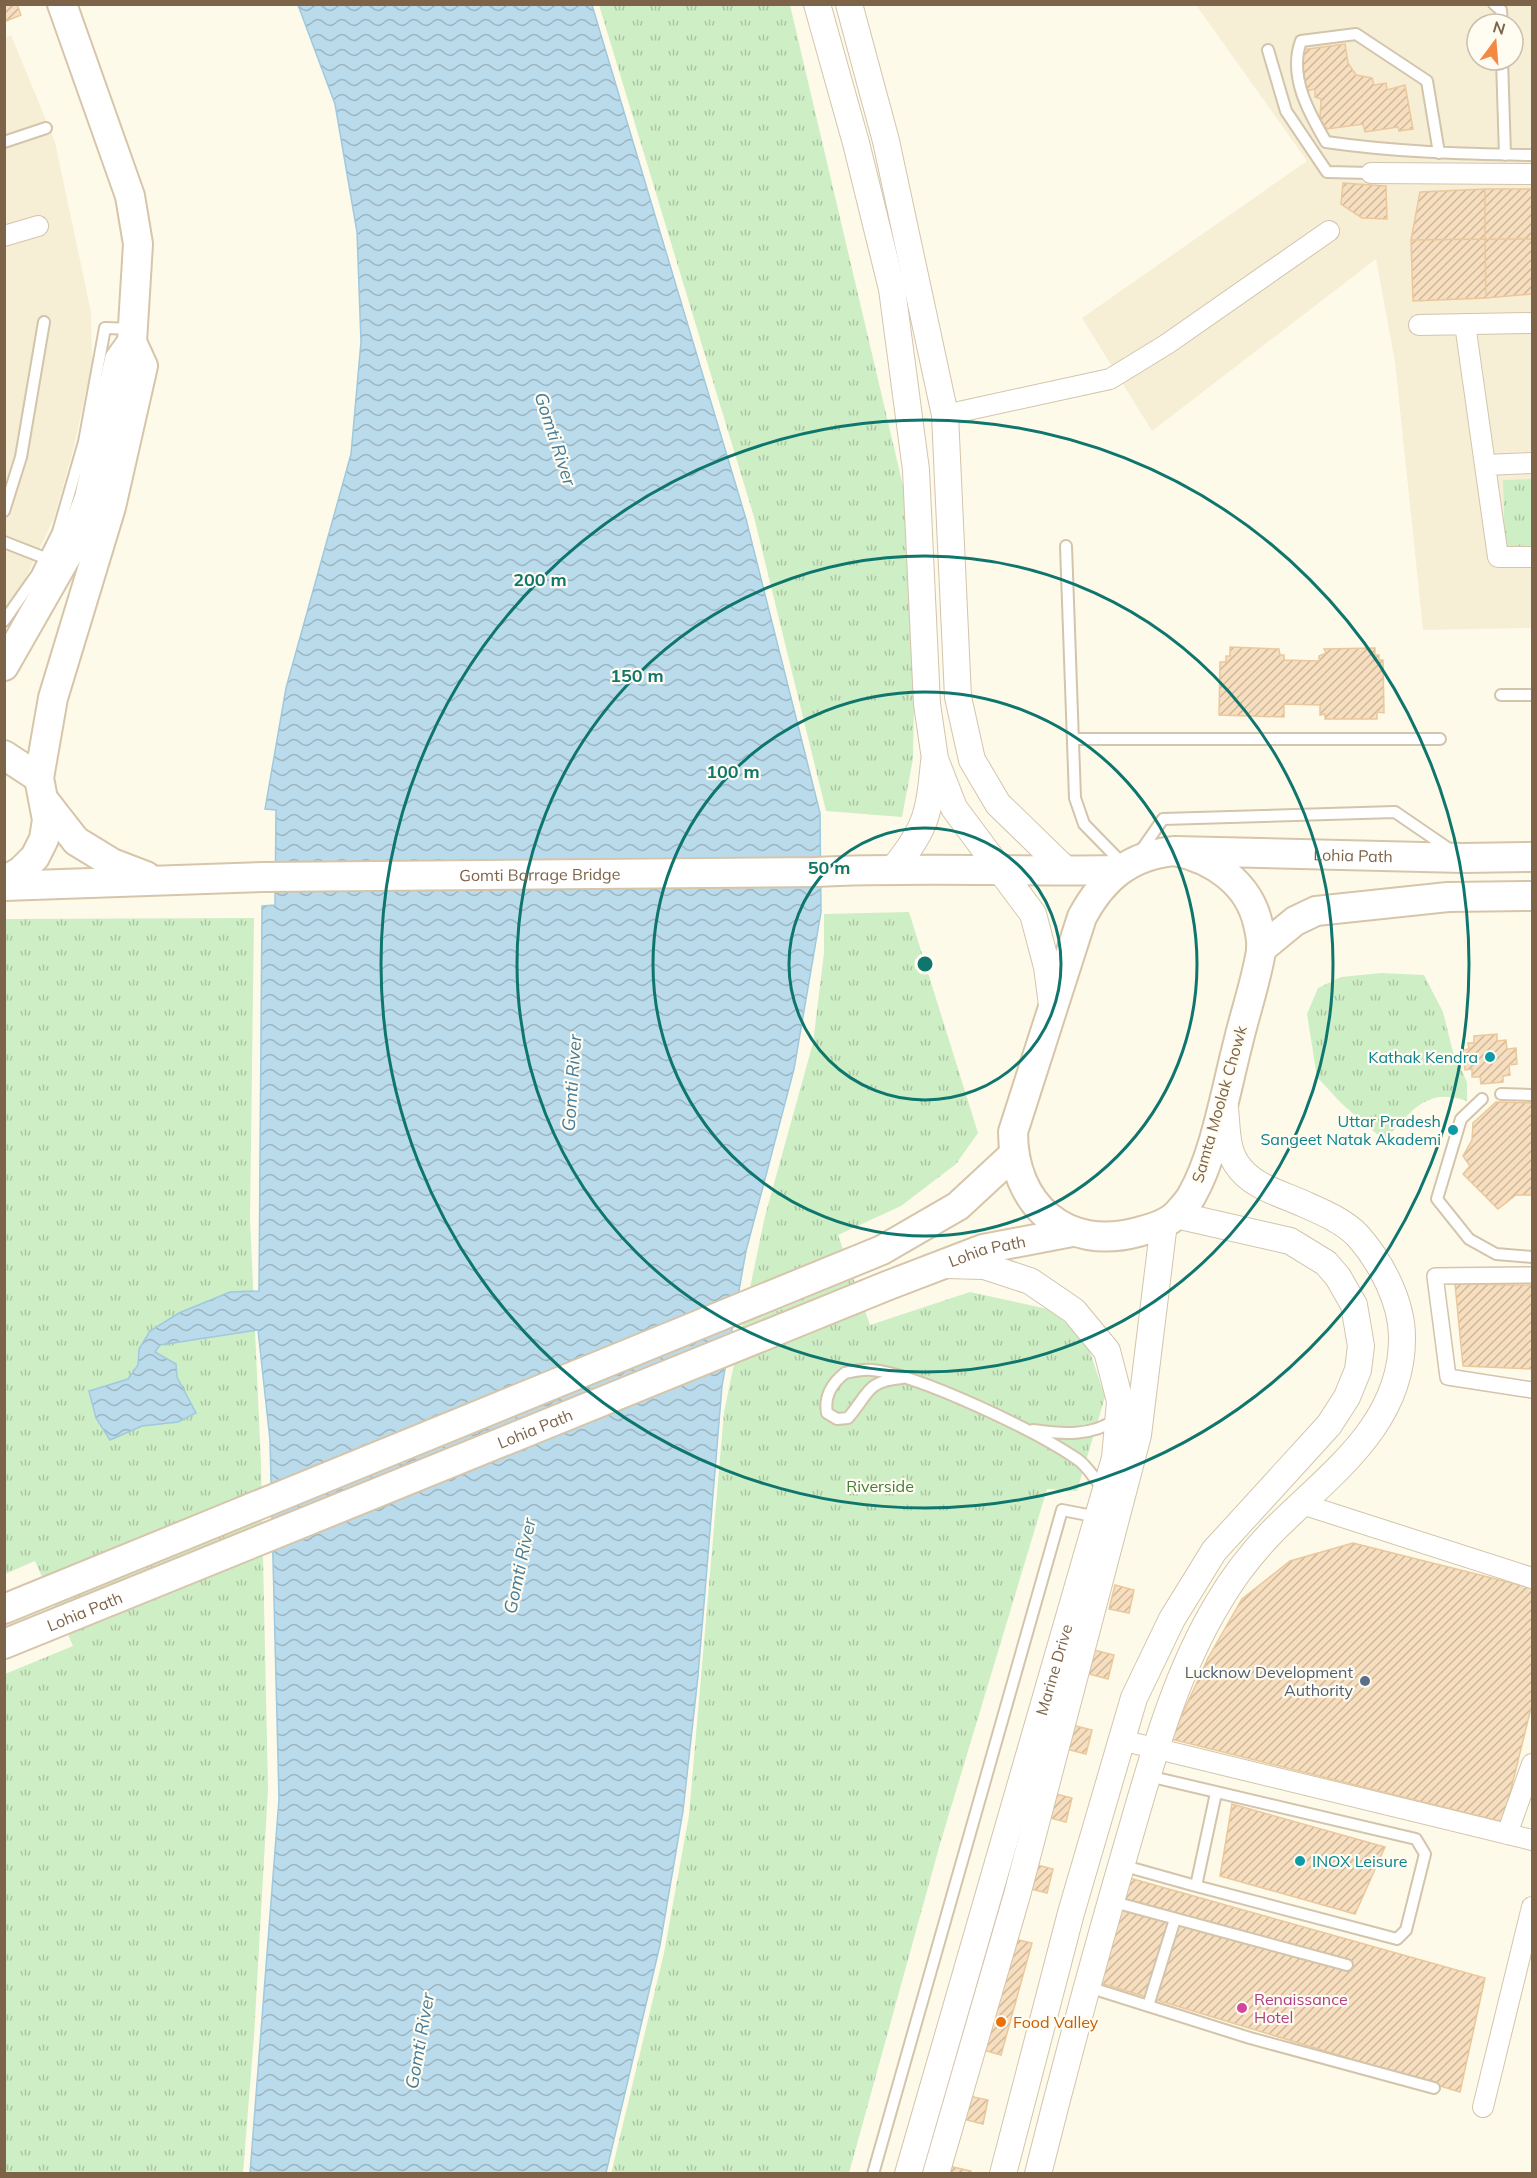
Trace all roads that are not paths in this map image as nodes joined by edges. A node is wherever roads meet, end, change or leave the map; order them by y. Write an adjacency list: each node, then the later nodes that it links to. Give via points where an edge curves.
1 (62, 4): 20 (main road, via 130,196 138,244)
2 (817, 4): 36 (street, via 892,289 916,470 927,704)
3 (849, 4): 21 (street, via 886,141)
4 (1268, 50): 11 (lane, via 1286,111 1328,172)
5 (1502, 72): 9 (lane)
6 (46, 128): 7 (lane)
7 (4, 142)
8 (1439, 153): 8 (lane, via 1427,81 1356,34 1301,41 1297,52 1303,104 1326,142); 9 (lane)
9 (1505, 155): 10 (lane)
10 (1533, 155)
11 (1371, 173): 12 (street)
12 (1533, 174)
13 (38, 226): 15 (street)
14 (1329, 231): 21 (street, via 1110,380)
15 (4, 236)
16 (44, 322): 24 (lane, via 21,457)
17 (1533, 323): 18 (street)
18 (1465, 324): 19 (street); 23 (street)
19 (1419, 325)
20 (133, 336): 28 (lane, via 105,327 84,442 58,532); 30 (main road, via 119,360 89,498 69,552); 37 (main road, via 143,366 111,507 53,698)
21 (945, 415): 43 (street, via 958,697 972,760 998,804)
22 (1533, 463): 23 (street)
23 (1485, 465): 27 (street, via 1498,557)
24 (4, 511)
25 (4, 542): 28 (lane)
26 (1066, 546): 33 (lane)
27 (1533, 557)
28 (45, 558): 29 (lane)
29 (4, 621)
30 (4, 666)
31 (1533, 694): 32 (lane)
32 (1500, 695)
33 (1073, 739): 34 (lane); 41 (lane, via 1075,798 1084,824)
34 (1440, 739)
35 (4, 755): 37 (main road)
36 (935, 759): 42 (street, via 929,807 916,840); 44 (street, via 954,808)
37 (42, 789): 45 (main road, via 76,841 112,863); 46 (main road, via 47,820 39,848 21,871)
38 (1175, 851): 40 (main road, Lohia Path); 41 (main road, Samta Moolak Chowk); 48 (main road, Samta Moolak Chowk, via 1207,860 1234,882 1258,923)
39 (1533, 857): 40 (main road, Lohia Path)
40 (1463, 858): 41 (lane, via 1395,812 1163,819)
41 (1125, 865): 43 (main road, Samta Moolak Chowk); 49 (main road, via 1097,891 1082,917)
42 (894, 868): 44 (main road, Gomti Barrage Bridge); 45 (main road, Gomti Barrage Bridge)
43 (1067, 871): 44 (main road, Samta Moolak Chowk)
44 (1002, 872): 49 (street, via 1033,914)
45 (157, 879): 46 (main road, Gomti Barrage Bridge)
46 (4, 883)
47 (1533, 896): 48 (main road, via 1448,897 1316,911 1295,921)
48 (1261, 949): 52 (main road, Samta Moolak Chowk)
49 (1052, 1005): 54 (main road, via 1018,1110)
50 (1501, 1094): 51 (lane)
51 (1533, 1095)
52 (1224, 1096): 55 (main road, Samta Moolak Chowk, via 1192,1197); 65 (street, via 1228,1144 1235,1162 1264,1188 1330,1216 1356,1234 1383,1273 1401,1318 1400,1363 1385,1410 1356,1451)
53 (1482, 1099): 57 (lane, via 1461,1119 1437,1199 1469,1239 1496,1254)
54 (1013, 1155): 56 (main road, via 1029,1194 1047,1216); 68 (main road, Lohia Path, via 958,1206 882,1250)
55 (1170, 1219): 56 (main road, via 1124,1235 1101,1237); 70 (street, via 1272,1236 1307,1249 1338,1277 1347,1291 1357,1314 1361,1346 1358,1371 1329,1425 1214,1551 1172,1619 1134,1698); 89 (street, Marine Drive, via 1138,1435 1017,1895)
56 (1072, 1232): 58 (main road, Lohia Path, via 983,1249)
57 (1533, 1257)
58 (942, 1265): 62 (street, Marine Drive, via 984,1266 1030,1281 1074,1311 1107,1351 1120,1401); 69 (main road, Lohia Path)
59 (1533, 1275): 61 (street, via 1435,1276 1448,1377)
60 (902, 1378): 60 (lane, via 871,1386 848,1418 837,1419 827,1413 830,1389 845,1373 873,1370); 63 (lane)
61 (1533, 1390)
62 (1119, 1416): 63 (lane, via 1102,1428 1077,1433); 64 (street, Marine Drive, via 1115,1458)
63 (1024, 1428): 64 (lane, via 1078,1460)
64 (1106, 1491): 66 (street, Marine Drive)
65 (1302, 1504): 67 (street); 71 (street, via 1269,1536 1219,1601 1190,1658)
66 (1098, 1517): 87 (lane, via 1062,1510); 88 (street, Marine Drive)
67 (1533, 1578)
68 (4, 1609)
69 (4, 1644)
70 (1121, 1740): 71 (street); 90 (street)
71 (1155, 1748): 73 (street); 75 (street)
72 (1533, 1764): 75 (street)
73 (1147, 1776): 74 (lane); 77 (street)
74 (1216, 1793): 78 (lane); 78 (lane, via 1416,1839 1425,1854 1406,1930 1397,1939)
75 (1507, 1834): 76 (street)
76 (1533, 1840)
77 (1121, 1865): 78 (lane); 79 (street)
78 (1196, 1886)
79 (1110, 1901): 81 (lane); 83 (street)
80 (1533, 1907): 86 (street)
81 (1175, 1919): 82 (lane); 84 (lane)
82 (1347, 1965)
83 (1085, 1986): 84 (lane); 91 (street)
84 (1148, 2006): 85 (lane)
85 (1434, 2088)
86 (1483, 2107)
87 (873, 2174)
88 (908, 2174)
89 (936, 2174)
90 (1003, 2174)
91 (1038, 2174)

